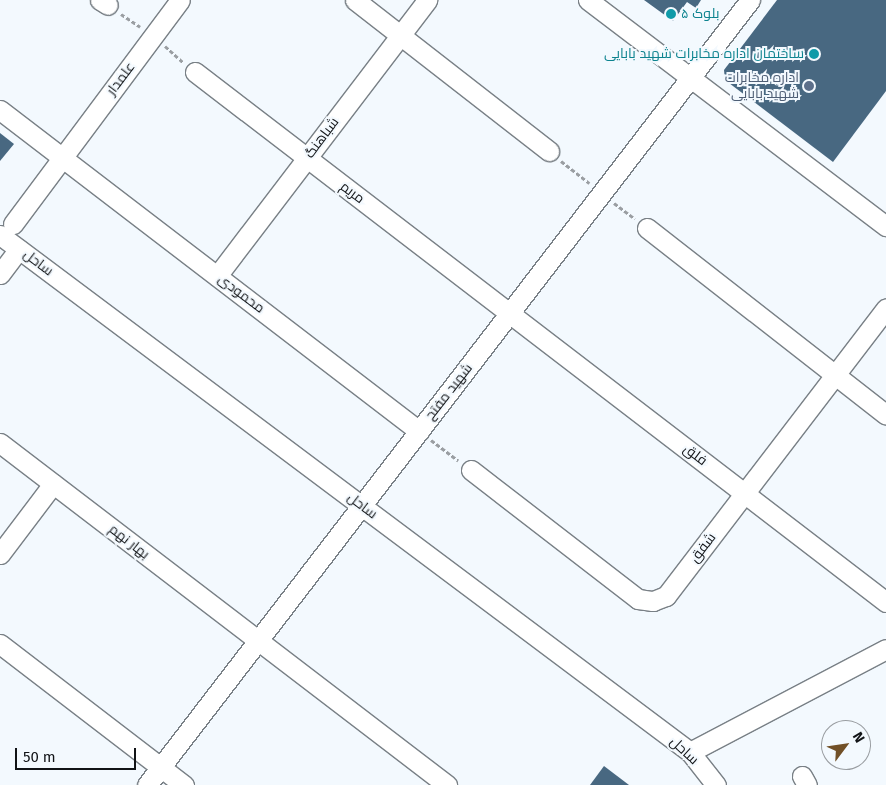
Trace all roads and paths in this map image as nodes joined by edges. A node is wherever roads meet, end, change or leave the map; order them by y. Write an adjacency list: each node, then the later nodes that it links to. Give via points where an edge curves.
1 (180, 0): 11 (street, علمدار)
2 (354, 0): 6 (street)
3 (427, 0): 6 (street, شباهنگ)
4 (588, 0): 8 (street)
5 (750, 0): 8 (street, شهید مفتح)
6 (400, 35): 10 (street); 12 (street, شباهنگ)
7 (195, 72): 12 (street, مریم)
8 (690, 78): 13 (street); 20 (street, شهید مفتح)
9 (0, 110): 11 (street, محمودی)
10 (549, 151)
11 (62, 158): 15 (street, علمدار); 18 (street, محمودی)
12 (307, 158): 18 (street, شباهنگ); 20 (street, مریم)
13 (886, 226)
14 (647, 228): 21 (street)
15 (6, 229): 16 (street, ساحل)
16 (19, 249): 17 (street); 28 (street, ساحل)
17 (0, 274)
18 (217, 276): 23 (street, محمودی)
19 (886, 308): 21 (street, شفق)
20 (510, 313): 23 (street, شهید مفتح); 27 (street, فلق)
21 (835, 375): 22 (street); 27 (street, شفق)
22 (886, 415)
23 (419, 431): 25 (path); 28 (street, شهید مفتح)
24 (0, 443): 26 (street, بهار نهم)
25 (471, 470): 27 (street, شفق, via 638,599 653,601 666,596)
26 (54, 484): 29 (street); 31 (street, بهار نهم)
27 (745, 493): 30 (street, فلق)
28 (362, 506): 31 (street, شهید مفتح); 34 (street, ساحل)
29 (0, 554)
30 (883, 599)
31 (258, 642): 35 (street, شهید مفتح); 38 (street, بهار نهم)
32 (0, 644): 35 (street)
33 (886, 649): 34 (street)
34 (690, 752): 39 (street, ساحل)
35 (161, 768): 36 (street, شهید مفتح); 37 (street)
36 (148, 785)
37 (184, 785)
38 (447, 785)
39 (716, 785)

